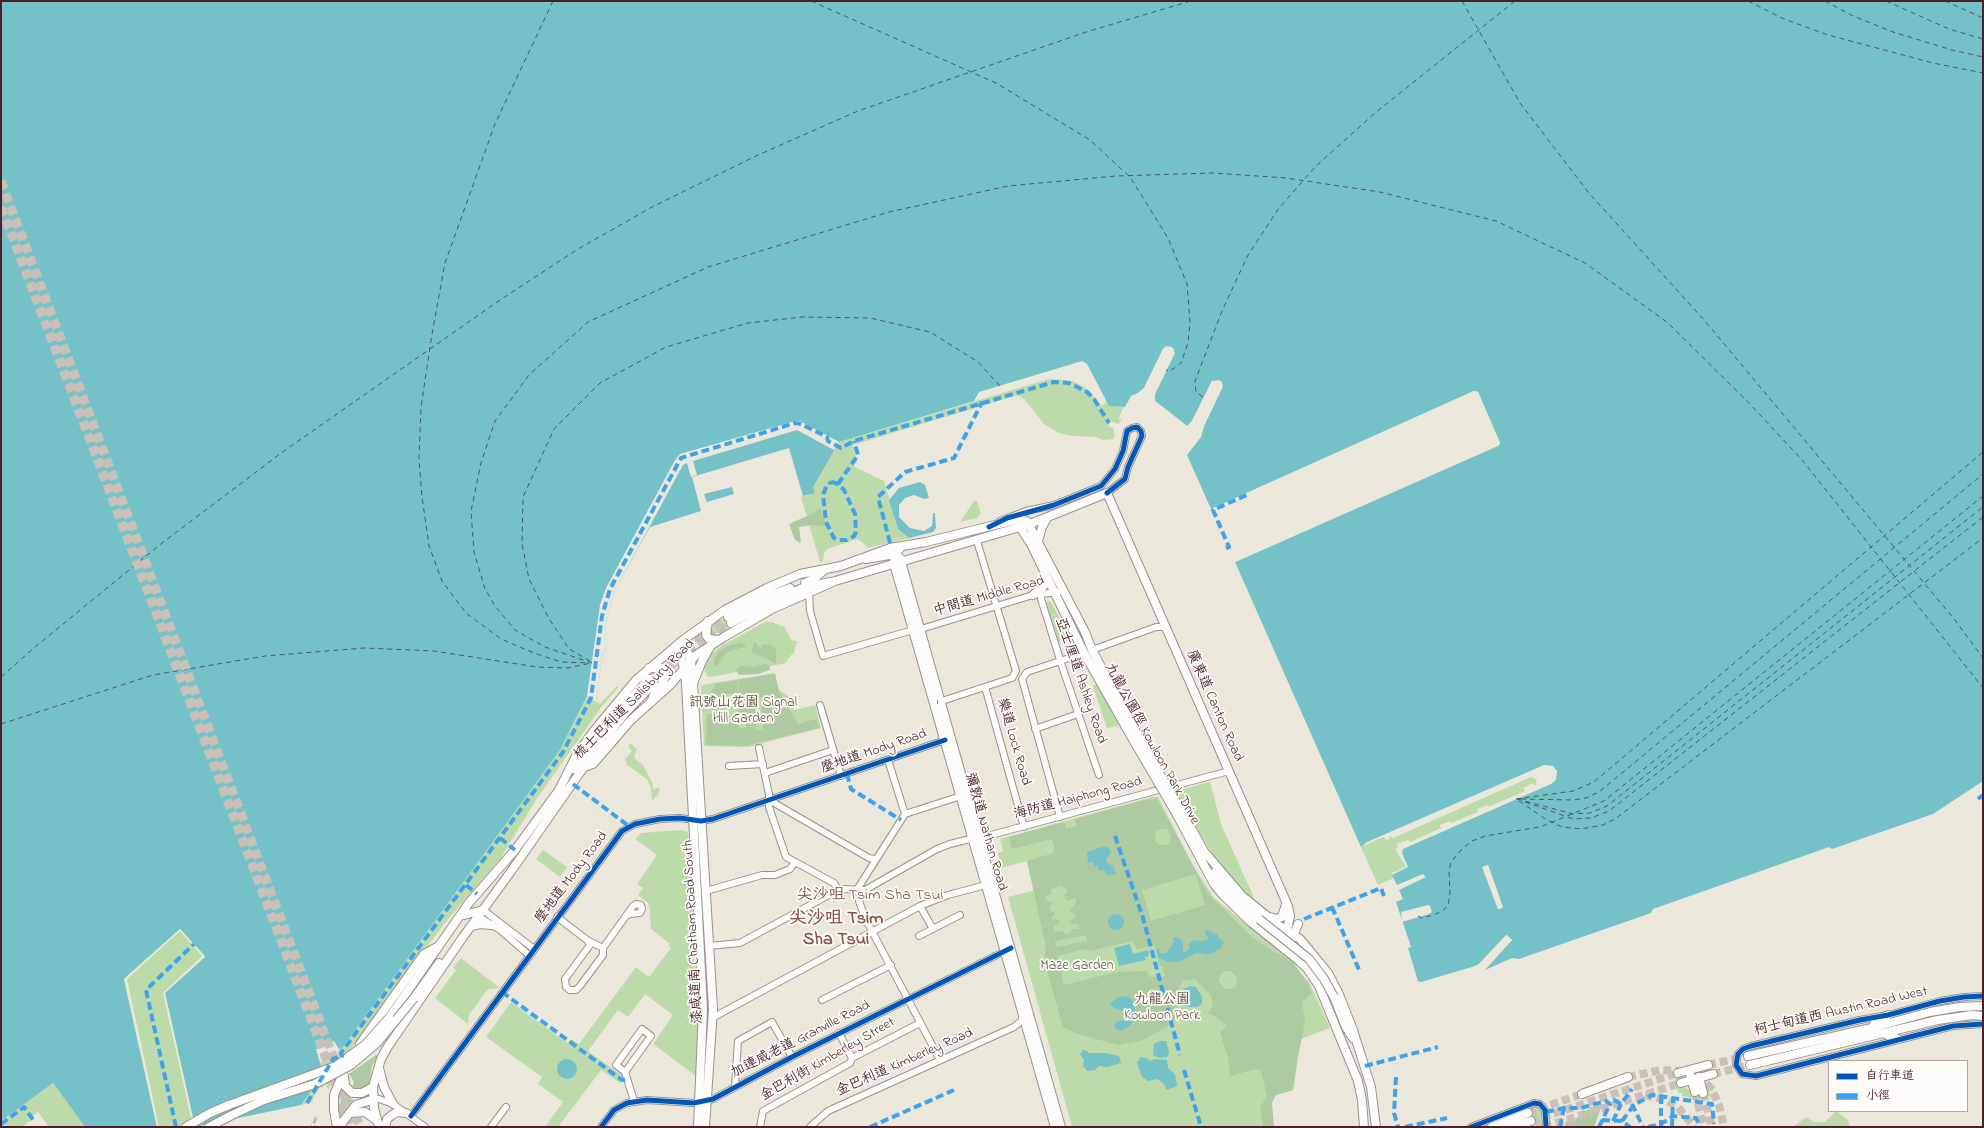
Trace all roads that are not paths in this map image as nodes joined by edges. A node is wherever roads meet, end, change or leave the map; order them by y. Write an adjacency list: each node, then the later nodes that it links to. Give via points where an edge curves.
1 (1107, 493): 2 (main road, 梳士巴利道 Salisbury Road); 4 (street, 梳士巴利道 Salisbury Road, via 1125,479 1142,436 1139,428 1133,427 1127,431 1123,451 1115,469 1101,486 1054,505 1007,518); 20 (main road, 廣東道 Canton Road)
2 (1047, 518): 3 (main road, 梳士巴利道 Salisbury Road); 7 (main road)
3 (1030, 524): 4 (main road, 梳士巴利道 Salisbury Road, via 1020,519); 5 (main road, 梳士巴利道 Salisbury Road); 7 (main road, 九龍公園徑 Kowloon Park Drive)
4 (989, 527): 8 (main road, 梳士巴利道 Salisbury Road)
5 (1020, 527): 6 (main road, 梳士巴利道 Salisbury Road); 13 (main road, 九龍公園徑 Kowloon Park Drive, via 1031,544)
6 (977, 540): 11 (main road, 梳士巴利道 Salisbury Road); 18 (street)
7 (1038, 541): 15 (main road, 九龍公園徑 Kowloon Park Drive)
8 (902, 546): 9 (main road); 10 (main road, 梳士巴利道 Salisbury Road, via 876,552)
9 (895, 554): 10 (main road); 11 (main road)
10 (862, 560): 12 (main road, 梳士巴利道 Salisbury Road)
11 (898, 563): 14 (main road, 梳士巴利道 Salisbury Road); 21 (main road, 彌敦道 Nathan Road)
12 (825, 569): 14 (main road, via 814,579 768,596 730,620 800,589); 19 (main road, 梳士巴利道 Salisbury Road, via 800,574 767,588)
13 (1047, 580): 15 (main road, 九龍公園徑 Kowloon Park Drive); 17 (main road)
14 (835, 581): 16 (main road, 梳士巴利道 Salisbury Road)
15 (1058, 592): 17 (street, 中間道 Middle Road); 24 (main road, 九龍公園徑 Kowloon Park Drive); 24 (main road, 九龍公園徑 Kowloon Park Drive, via 1078,622)
16 (809, 593): 21 (street, 中間道 Middle Road, via 810,611 823,656); 22 (main road, 梳士巴利道 Salisbury Road, via 772,609)
17 (1037, 595): 18 (street, 中間道 Middle Road); 26 (street, 亞士厘道 Ashley Road, via 1041,599)
18 (997, 606): 21 (street, 中間道 Middle Road); 30 (street, via 1016,667 1015,674 1012,678)
19 (708, 621): 22 (main road, via 706,635); 23 (main road, 梳士巴利道 Salisbury Road)
20 (1166, 628): 24 (street, via 1156,627); 45 (main road, 廣東道 Canton Road)
21 (917, 629): 34 (main road, 彌敦道 Nathan Road); 38 (main road, 彌敦道 Nathan Road)
22 (715, 642): 25 (main road, 梳士巴利道 Salisbury Road); 29 (main road, via 702,661)
23 (680, 643): 25 (main road, 漆咸道南 Chatham Road South); 27 (main road, 梳士巴利道 Salisbury Road); 28 (main road, 漆咸道南 Chatham Road South)
24 (1088, 652): 26 (street); 52 (main road, 九龍公園徑 Kowloon Park Drive, bridge)
25 (691, 661): 28 (main road, 梳士巴利道 Salisbury Road); 29 (main road, 漆咸道南 Chatham Road South)
26 (1060, 661): 36 (street, 亞士厘道 Ashley Road); 37 (street, via 1027,672 1022,677)
27 (649, 668): 33 (main road, via 662,668 666,675); 49 (main road, 梳士巴利道 Salisbury Road, via 617,701 593,732 576,756)
28 (684, 668): 31 (main road, 梳士巴利道 Salisbury Road); 32 (main road, 漆咸道南 Chatham Road South)
29 (693, 683): 56 (main road, 漆咸道南 Chatham Road South)
30 (985, 687): 34 (street); 57 (street, 樂道 Lock Road)
31 (666, 689): 32 (main road, via 678,686); 33 (main road, 梳士巴利道 Salisbury Road)
32 (687, 698): 55 (main road, 漆咸道南 Chatham Road South)
33 (652, 700): 44 (main road, 梳士巴利道 Salisbury Road, via 593,764)
34 (942, 701): 58 (main road, 彌敦道 Nathan Road)
35 (820, 709): 40 (street)
36 (1078, 714): 37 (street); 47 (street, 亞士厘道 Ashley Road)
37 (1035, 729): 54 (street)
38 (945, 740): 41 (street, 麼地道 Mody Road); 50 (main road, 彌敦道 Nathan Road)
39 (759, 748): 42 (street)
40 (833, 750): 46 (street); 48 (street)
41 (888, 760): 48 (street, 麼地道 Mody Road); 53 (street)
42 (763, 764): 43 (street); 46 (street)
43 (729, 766)
44 (584, 767): 49 (main road, via 651,681 612,719); 68 (main road, 梳士巴利道 Salisbury Road)
45 (1229, 771): 54 (street, 海防道 Haiphong Road); 66 (main road, 廣東道 Canton Road)
46 (765, 773): 51 (street)
47 (1099, 775)
48 (841, 776): 51 (street, 麼地道 Mody Road)
49 (560, 787): 70 (main road, 梳士巴利道 Salisbury Road, via 515,850)
50 (961, 796): 53 (street); 58 (main road, 彌敦道 Nathan Road)
51 (769, 800): 56 (street, 麼地道 Mody Road); 60 (street, via 868,858); 61 (street, via 769,807 786,857)
52 (1178, 811): 59 (main road, 九龍公園徑 Kowloon Park Drive); 88 (main road, 九龍公園徑 Kowloon Park Drive, via 1214,884 1252,923)
53 (905, 814): 60 (street)
54 (1060, 817): 57 (street, 海防道 Haiphong Road)
55 (692, 820): 56 (street, 麼地道 Mody Road); 73 (street, 麼地道 Mody Road, via 675,818 642,822 622,831); 105 (main road, 漆咸道南 Chatham Road South)
56 (701, 821): 64 (main road, 漆咸道南 Chatham Road South)
57 (1024, 827): 58 (street, 海防道 Haiphong Road)
58 (977, 838): 62 (main road, 彌敦道 Nathan Road); 65 (street, 海防道 Haiphong Road, via 941,847 865,890); 87 (main road, 彌敦道 Nathan Road)
59 (1202, 849): 72 (main road, 九龍公園徑 Kowloon Park Drive, via 1242,896); 111 (main road, 九龍公園徑 Kowloon Park Drive, bridge, via 1220,880 1239,902 1309,958 1322,975)
60 (875, 859): 65 (street)
61 (795, 862): 63 (street, via 834,883); 64 (street, via 790,869 775,875 762,874)
62 (986, 885): 67 (street); 87 (main road, 彌敦道 Nathan Road)
63 (838, 890): 65 (street); 84 (street, via 743,942)
64 (706, 891): 84 (main road, 漆咸道南 Chatham Road South)
65 (858, 891): 78 (street, via 860,907)
66 (1286, 901): 72 (main road, via 1282,917 1276,919); 79 (main road, 廣東道 Canton Road, via 1290,916)
67 (920, 906): 77 (street); 78 (street)
68 (481, 913): 70 (main road); 75 (street); 76 (main road, 梳士巴利道 Salisbury Road); 86 (street)
69 (960, 915): 77 (street)
70 (460, 916): 83 (main road, 梳士巴利道 Salisbury Road)
71 (626, 916): 85 (street)
72 (1267, 916): 79 (main road)
73 (557, 918): 82 (street); 86 (street, 麼地道 Mody Road)
74 (1298, 924): 79 (main road)
75 (491, 925): 76 (main road); 89 (street)
76 (471, 926): 81 (main road, 梳士巴利道 Salisbury Road)
77 (933, 929): 80 (street)
78 (872, 930): 91 (street); 101 (street)
79 (1290, 932): 88 (main road, 廣東道 Canton Road); 90 (main road)
80 (919, 936)
81 (463, 937): 93 (main road, 梳士巴利道 Salisbury Road); 117 (main road, 梳士巴利道 Salisbury Road, via 387,1048)
82 (587, 940): 85 (street); 85 (street, via 590,945 566,979 568,989 578,989 603,955)
83 (439, 946): 93 (main road, 梳士巴利道 Salisbury Road); 112 (main road, 梳士巴利道 Salisbury Road, via 424,954)
84 (709, 946): 101 (main road, 漆咸道南 Chatham Road South)
85 (603, 948)
86 (534, 949): 89 (street, 麼地道 Mody Road)
87 (1008, 950): 95 (street, 加連威老道 Granville Road); 99 (main road, 彌敦道 Nathan Road); 156 (main road, 彌敦道 Nathan Road)
88 (1289, 951): 92 (main road)
89 (529, 955): 138 (street, 麼地道 Mody Road)
90 (1319, 960): 92 (main road, via 1308,955 1305,959); 111 (main road, via 1338,992)
91 (890, 965): 95 (street); 96 (street)
92 (1307, 968): 157 (main road, via 1324,994 1354,1070 1361,1096)
93 (410, 996): 135 (main road, bridge, via 374,1036 340,1063); 139 (main road, bridge, via 377,1043 352,1065 319,1082 260,1102)
94 (1983, 996): 98 (street, 柯士甸道西 Austin Road West, via 1950,999)
95 (908, 999): 102 (street); 108 (street, 加連威老道 Granville Road)
96 (822, 1000)
97 (1983, 1006): 106 (main road, 柯士甸道西 Austin Road West, via 1930,1012)
98 (1888, 1015): 106 (main road); 110 (street, 柯士甸道西 Austin Road West, via 1746,1048 1736,1057 1737,1068 1742,1074 1756,1076)
99 (1023, 1016): 104 (street, 金巴利道 Kimberley Road); 107 (main road, 彌敦道 Nathan Road)
100 (1983, 1016): 109 (main road, via 1938,1020)
101 (712, 1018): 105 (main road); 133 (main road, 漆咸道南 Chatham Road South, via 710,1071)
102 (920, 1023): 115 (street, 金巴利街 Kimberley Street); 116 (street)
103 (1983, 1024): 110 (street, 柯士甸道西 Austin Road West, via 1953,1026)
104 (1014, 1027): 107 (street); 116 (street, 金巴利道 Kimberley Road)
105 (702, 1028): 133 (main road, 漆咸道南 Chatham Road South)
106 (1867, 1028): 114 (main road, 柯士甸道西 Austin Road West)
107 (1028, 1030): 155 (main road, 彌敦道 Nathan Road)
108 (839, 1033): 113 (street, 加連威老道 Granville Road); 115 (street)
109 (1885, 1034): 110 (main road); 119 (main road)
110 (1898, 1039)
111 (1356, 1043): 158 (main road, via 1371,1087)
112 (360, 1044)
113 (792, 1056): 127 (street, 加連威老道 Granville Road); 127 (street, via 772,1022 738,1041)
114 (1748, 1056)
115 (852, 1058): 153 (street, 金巴利街 Kimberley Street, via 850,1063 763,1111)
116 (940, 1060): 154 (street, 金巴利道 Kimberley Road, via 828,1111)
117 (379, 1065): 128 (main road, 梳士巴利道 Salisbury Road); 134 (main road, via 383,1083)
118 (1708, 1065): 120 (main road)
119 (1750, 1065)
120 (1689, 1070): 122 (main road); 125 (main road)
121 (625, 1072): 121 (street, via 616,1065 642,1029 651,1036); 132 (street)
122 (1678, 1073)
123 (1713, 1074): 125 (main road)
124 (1628, 1077): 130 (main road)
125 (1695, 1078): 126 (main road); 129 (main road)
126 (1681, 1082)
127 (735, 1086): 133 (street, 加連威老道 Granville Road)
128 (373, 1087): 131 (main road, 梳士巴利道 Salisbury Road); 145 (main road, via 362,1093 352,1093 345,1086 343,1076 334,1094)
129 (1699, 1092)
130 (1582, 1094)
131 (374, 1099): 134 (street); 137 (main road, via 356,1105); 140 (main road, 梳士巴利道 Salisbury Road)
132 (634, 1101): 133 (street); 150 (street, via 614,1110)
133 (702, 1102): 151 (main road, 漆咸道南 Chatham Road South); 152 (main road, 漆咸道南 Chatham Road South)
134 (393, 1104): 138 (street)
135 (229, 1105): 141 (main road); 142 (main road)
136 (506, 1107): 149 (street)
137 (350, 1113): 140 (main road, via 365,1112); 146 (main road)
138 (408, 1114): 147 (main road, via 392,1114 387,1119); 148 (street)
139 (221, 1121): 143 (main road); 144 (main road)
140 (377, 1124)
141 (186, 1127)
142 (196, 1127)
143 (209, 1127)
144 (214, 1127)
145 (337, 1127)
146 (340, 1127)
147 (385, 1127)
148 (425, 1127)
149 (491, 1127)
150 (601, 1127)
151 (698, 1127)
152 (705, 1127)
153 (760, 1127)
154 (810, 1127)
155 (1055, 1127)
156 (1061, 1127)
157 (1364, 1127)
158 (1376, 1127)
159 (1471, 1127): 162 (street, via 1534,1103 1540,1104 1545,1110)
160 (1492, 1127): 161 (main road, via 1529,1117)
161 (1511, 1127)
162 (1546, 1127)

